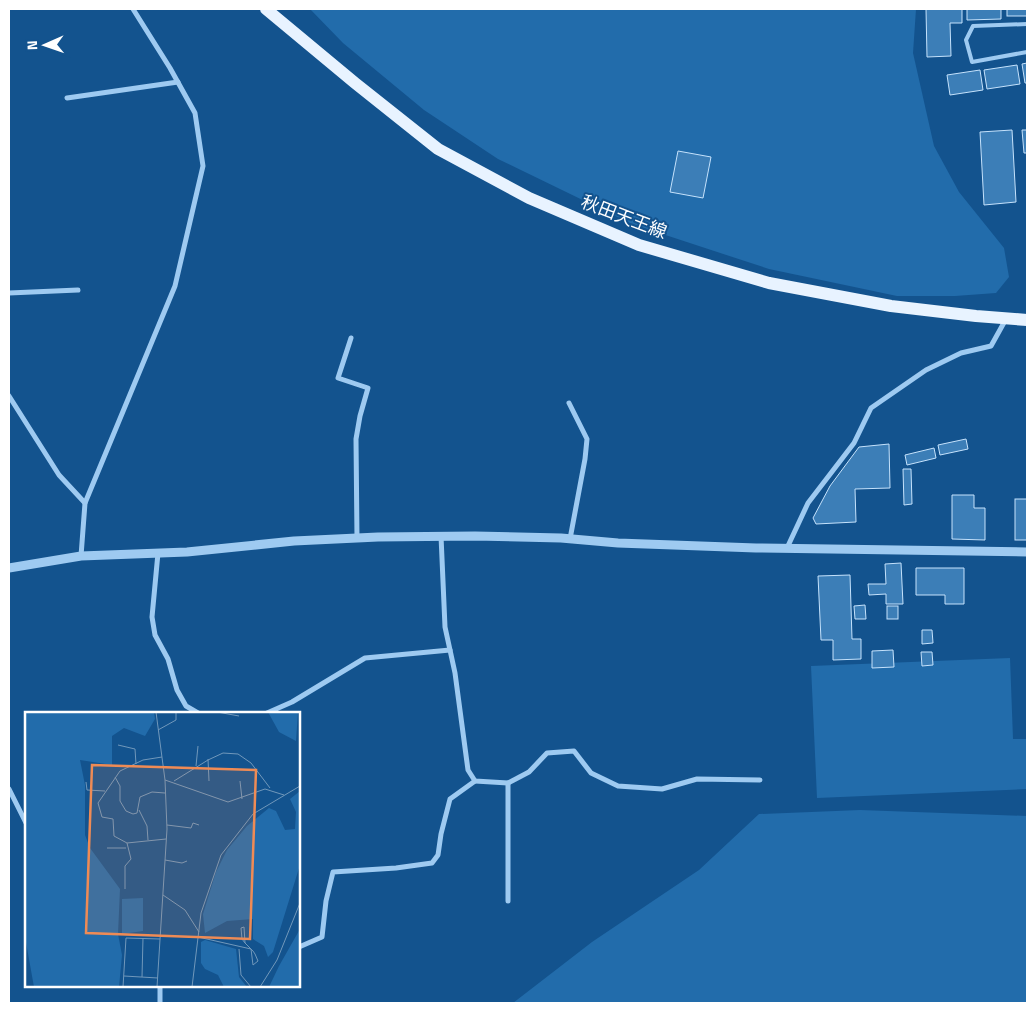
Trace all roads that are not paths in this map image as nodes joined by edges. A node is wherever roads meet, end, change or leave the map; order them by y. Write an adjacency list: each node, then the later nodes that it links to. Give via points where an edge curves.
1 (133, 9): 5 (street)
2 (266, 9): 9 (main road, 秋田天王線, via 438,148 529,198 639,245 778,284 891,306)
3 (1027, 24): 4 (lane, via 973,26 966,40 972,62)
4 (1027, 52)
5 (178, 82): 6 (street); 14 (street, via 195,113 203,166 176,286)
6 (67, 98)
7 (78, 290): 8 (street)
8 (9, 292)
9 (1006, 318): 10 (main road, 秋田天王線); 18 (street, via 991,346 961,353 926,370 871,408 854,443 808,503)
10 (1027, 320)
11 (351, 338): 16 (street, via 338,378 368,388 356,439)
12 (9, 396): 14 (street, via 59,475)
13 (569, 404): 17 (street, via 587,439)
14 (85, 503): 21 (street)
15 (441, 536): 16 (street); 17 (street); 23 (street, via 445,627)
16 (357, 538): 20 (street)
17 (570, 539): 18 (street)
18 (787, 548): 19 (street)
19 (1027, 552)
20 (158, 553): 21 (street); 24 (street, via 152,617 155,635 168,659 177,690 186,706)
21 (81, 556): 22 (street)
22 (9, 568)
23 (450, 650): 25 (street, via 365,658); 27 (street, via 468,770)
24 (196, 712)
25 (269, 712)
26 (760, 780): 28 (street, via 697,779 662,789 618,786 591,773 574,751 547,753 529,772)
27 (475, 781): 28 (street); 32 (street, via 450,799 438,855 432,862 333,872 322,937)
28 (508, 783): 31 (street)
29 (9, 789): 30 (street)
30 (25, 822)
31 (508, 902)
32 (300, 947)
33 (160, 987): 34 (street)
34 (160, 1003)

